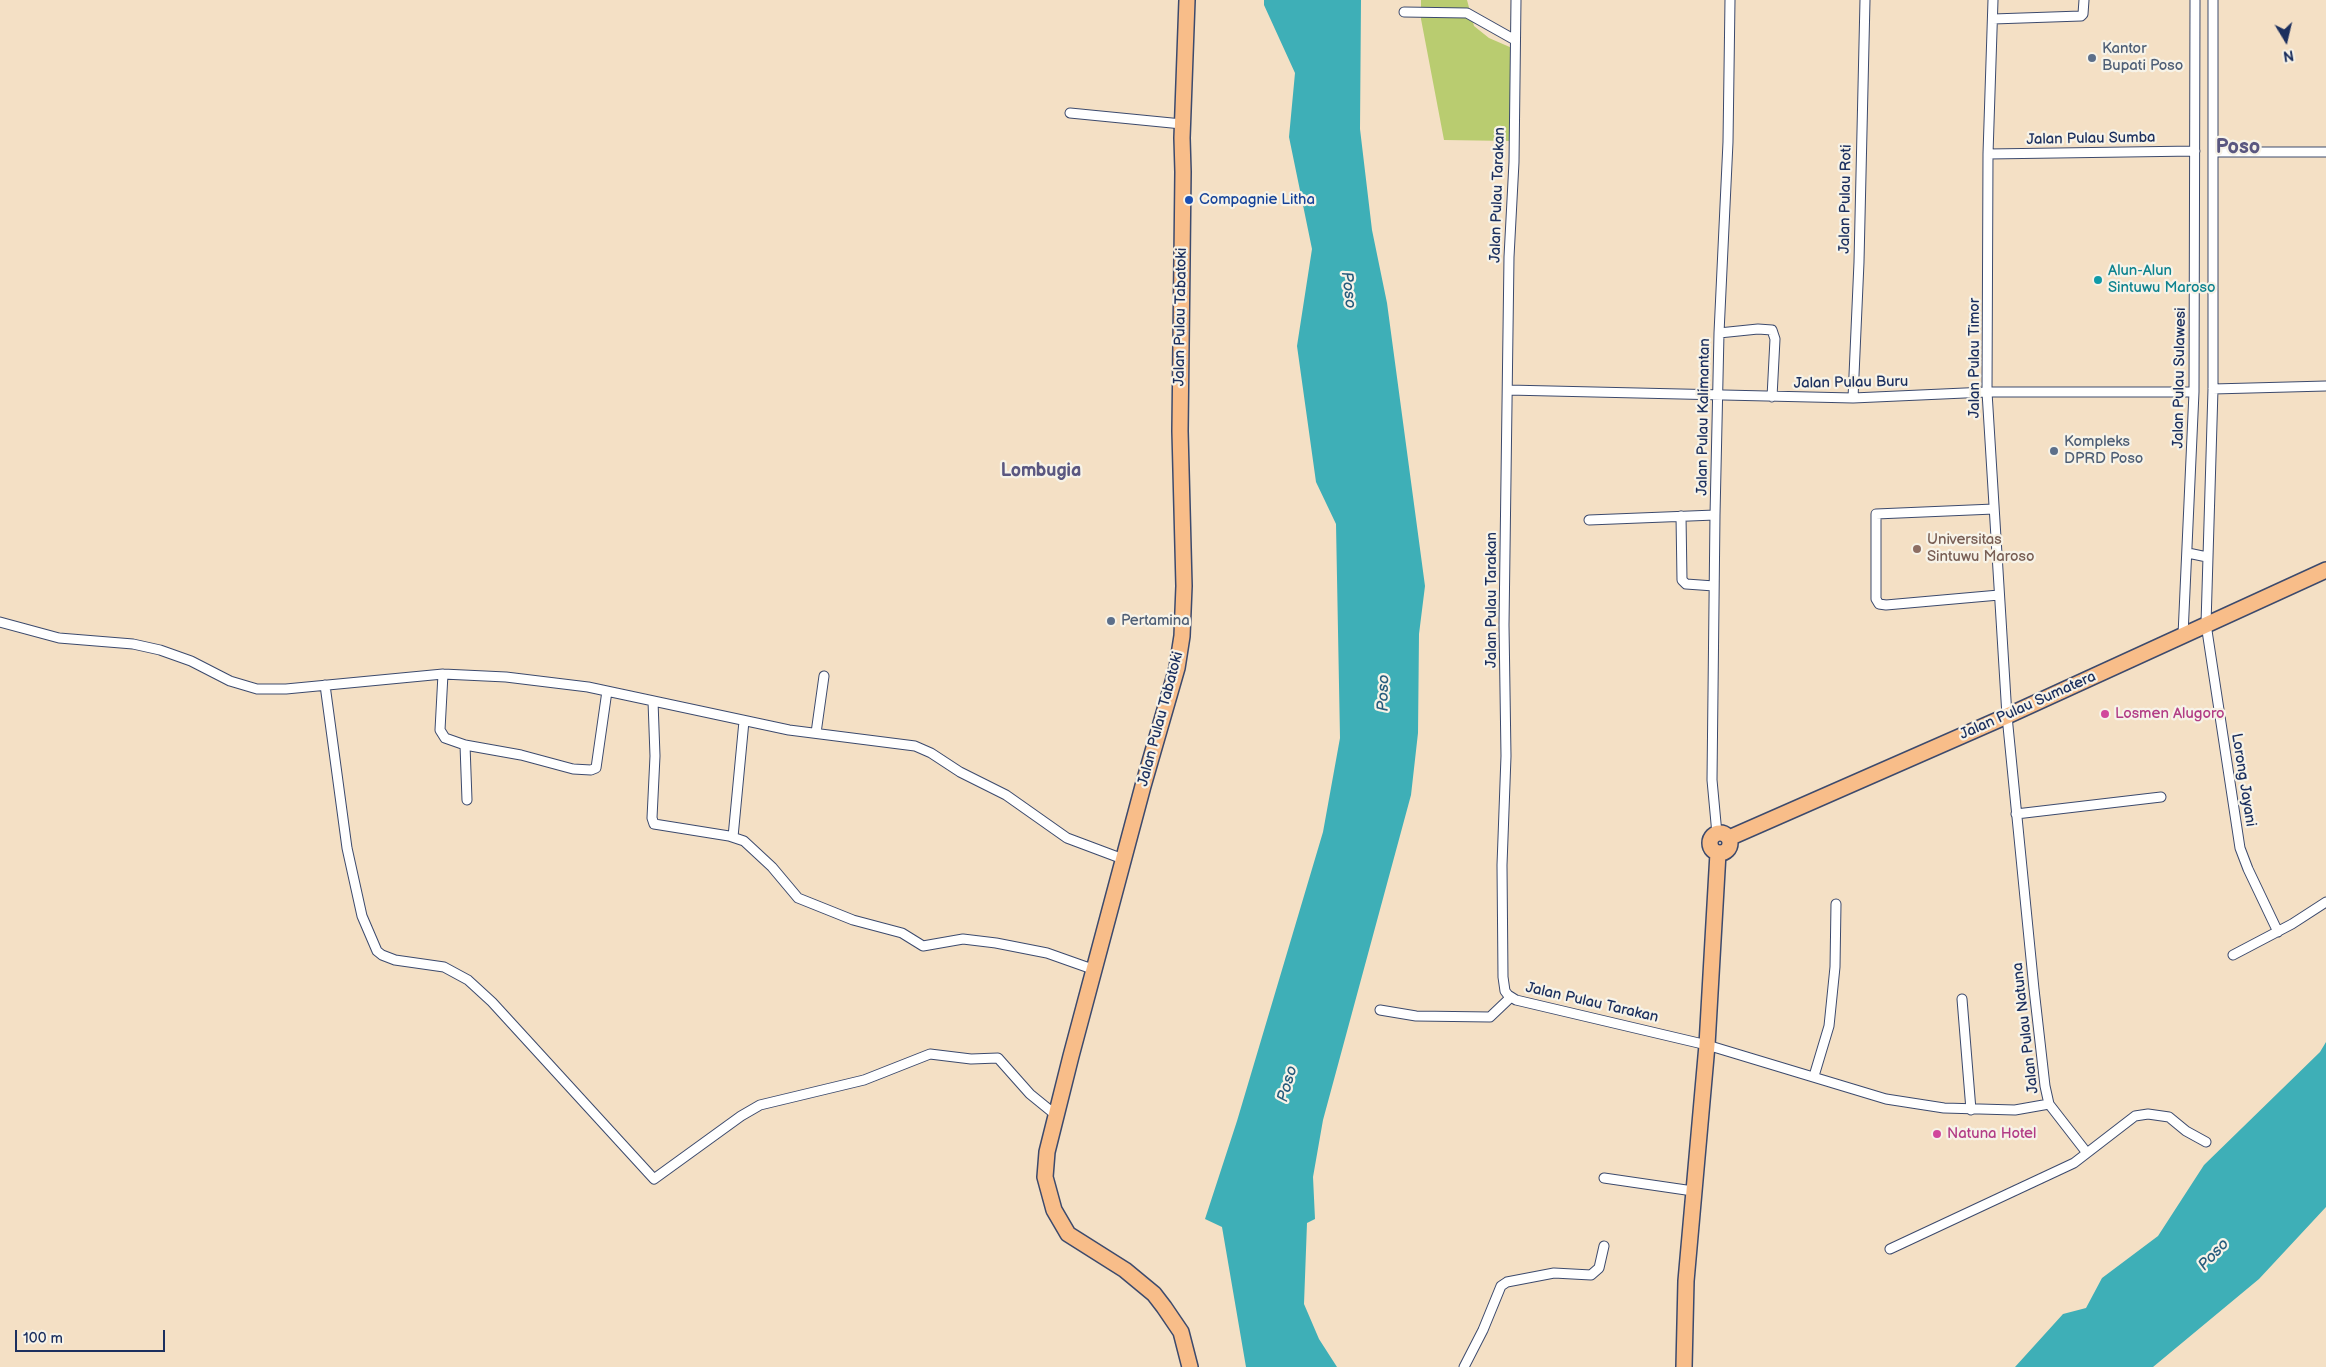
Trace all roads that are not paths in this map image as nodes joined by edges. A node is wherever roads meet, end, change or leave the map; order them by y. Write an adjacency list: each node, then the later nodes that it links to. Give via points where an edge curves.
1 (1187, 0): 13 (highway, Jalan Pulau Tabatoki)
2 (1516, 0): 11 (street, Jalan Pulau Tarakan)
3 (1730, 0): 20 (street, Jalan Pulau Kalimantan, via 1728,142)
4 (1865, 0): 28 (street, Jalan Pulau Roti)
5 (1993, 0): 10 (street, Jalan Pulau Timor)
6 (2084, 0): 10 (street, via 2081,16)
7 (2195, 0): 14 (street, Jalan Pulau Sulawesi)
8 (2213, 0): 15 (street)
9 (1404, 12): 11 (street, via 1467,12)
10 (1993, 19): 17 (street, Jalan Pulau Timor)
11 (1515, 40): 22 (street, Jalan Pulau Tarakan)
12 (1070, 113): 13 (street)
13 (1182, 124): 55 (highway, Jalan Pulau Tabatoki, via 1182,636 1177,668)
14 (2195, 151): 17 (street, Jalan Pulau Sumba); 19 (street, Jalan Pulau Sulawesi)
15 (2214, 152): 16 (street); 18 (street)
16 (2326, 152)
17 (1988, 154): 24 (street, Jalan Pulau Timor)
18 (2213, 283): 19 (street); 23 (street)
19 (2195, 284): 25 (street, Jalan Pulau Sulawesi)
20 (1719, 333): 26 (street, Jalan Pulau Kalimantan); 27 (street, via 1772,330)
21 (2326, 386): 23 (street)
22 (1508, 390): 26 (street, Jalan Pulau Buru); 61 (street, Jalan Pulau Tarakan, via 1504,624 1506,756 1502,874 1504,986)
23 (2214, 390): 34 (street)
24 (1987, 392): 25 (street, Jalan Pulau Buru); 28 (street, Jalan Pulau Buru); 29 (street, Jalan Pulau Timor)
25 (2194, 392): 33 (street, Jalan Pulau Sulawesi)
26 (1718, 396): 27 (street, Jalan Pulau Buru); 30 (street, Jalan Pulau Kalimantan)
27 (1772, 397): 28 (street, Jalan Pulau Buru)
28 (1853, 398)
29 (1994, 509): 37 (street, Jalan Pulau Timor); 37 (street, via 1876,514 1876,599 1879,604 1886,605)
30 (1715, 515): 31 (street); 36 (street, Jalan Pulau Kalimantan)
31 (1681, 516): 32 (street); 36 (street, via 1682,580 1686,584)
32 (1589, 520)
33 (2188, 554): 34 (street); 40 (street, Jalan Pulau Sulawesi)
34 (2207, 557): 39 (street)
35 (2326, 570): 39 (highway, Jalan Pulau Sumatera)
36 (1714, 586): 53 (street, Jalan Pulau Kalimantan, via 1712,780)
37 (1999, 595): 46 (street, Jalan Pulau Timor)
38 (0, 622): 43 (street, via 59,638 133,644 160,650 230,681 257,689)
39 (2206, 624): 40 (highway, Jalan Pulau Sumatera); 58 (street, Lorong Jayani, via 2240,848)
40 (2184, 636): 46 (highway, Jalan Pulau Sumatera)
41 (443, 674): 43 (street); 44 (street, via 506,677); 49 (street, via 440,732 446,739)
42 (824, 676): 48 (street)
43 (325, 685): 68 (street, via 347,848 362,916 377,951 396,960 444,967 468,980 492,1002 654,1180 740,1116 760,1105 864,1080 930,1054 971,1059 998,1058 1030,1094)
44 (607, 691): 45 (street); 49 (street, via 596,766 592,770 562,767 521,754)
45 (652, 701): 47 (street); 54 (street, via 655,756 653,823)
46 (2007, 716): 52 (street, Jalan Pulau Natuna); 53 (highway, Jalan Pulau Sumatera)
47 (744, 721): 48 (street); 54 (street)
48 (816, 733): 55 (street, via 925,749 960,772 1006,795 1067,838)
49 (464, 745): 51 (street)
50 (2161, 796): 52 (street)
51 (467, 800)
52 (2016, 814): 66 (street, Jalan Pulau Natuna, via 2045,1086)
53 (1723, 836): 64 (highway, via 1729,848 1718,853)
54 (733, 837): 60 (street, via 753,848 795,896 830,912 902,933 923,946 974,940 1047,953)
55 (1123, 859): 60 (highway, Jalan Pulau Tabatoki)
56 (2326, 902): 58 (street)
57 (1836, 904): 65 (street, via 1835,966 1828,1026)
58 (2278, 932): 59 (street)
59 (2234, 955)
60 (1095, 970): 68 (highway, Jalan Pulau Tabatoki)
61 (1512, 997): 63 (street, via 1490,1017 1416,1016); 64 (street, Jalan Pulau Tarakan)
62 (1962, 999): 67 (street)
63 (1380, 1010)
64 (1706, 1045): 65 (street, Jalan Pulau Natuna); 72 (highway)
65 (1814, 1076): 67 (street, Jalan Pulau Natuna, via 1916,1105)
66 (2050, 1104): 67 (street, Jalan Pulau Natuna, via 2025,1110); 70 (street)
67 (1971, 1110)
68 (1057, 1116): 75 (highway, Jalan Pulau Tabatoki, via 1045,1169 1054,1210 1068,1234 1125,1270 1154,1294 1180,1332)
69 (2206, 1142): 70 (street, via 2169,1117 2139,1115)
70 (2087, 1153): 74 (street, via 2068,1166)
71 (1604, 1178): 72 (street)
72 (1693, 1191): 77 (highway)
73 (1604, 1246): 76 (street, via 1599,1268 1591,1275 1554,1274 1507,1282 1501,1286 1484,1330)
74 (1890, 1249)
75 (1190, 1367)
76 (1464, 1367)
77 (1684, 1367)

